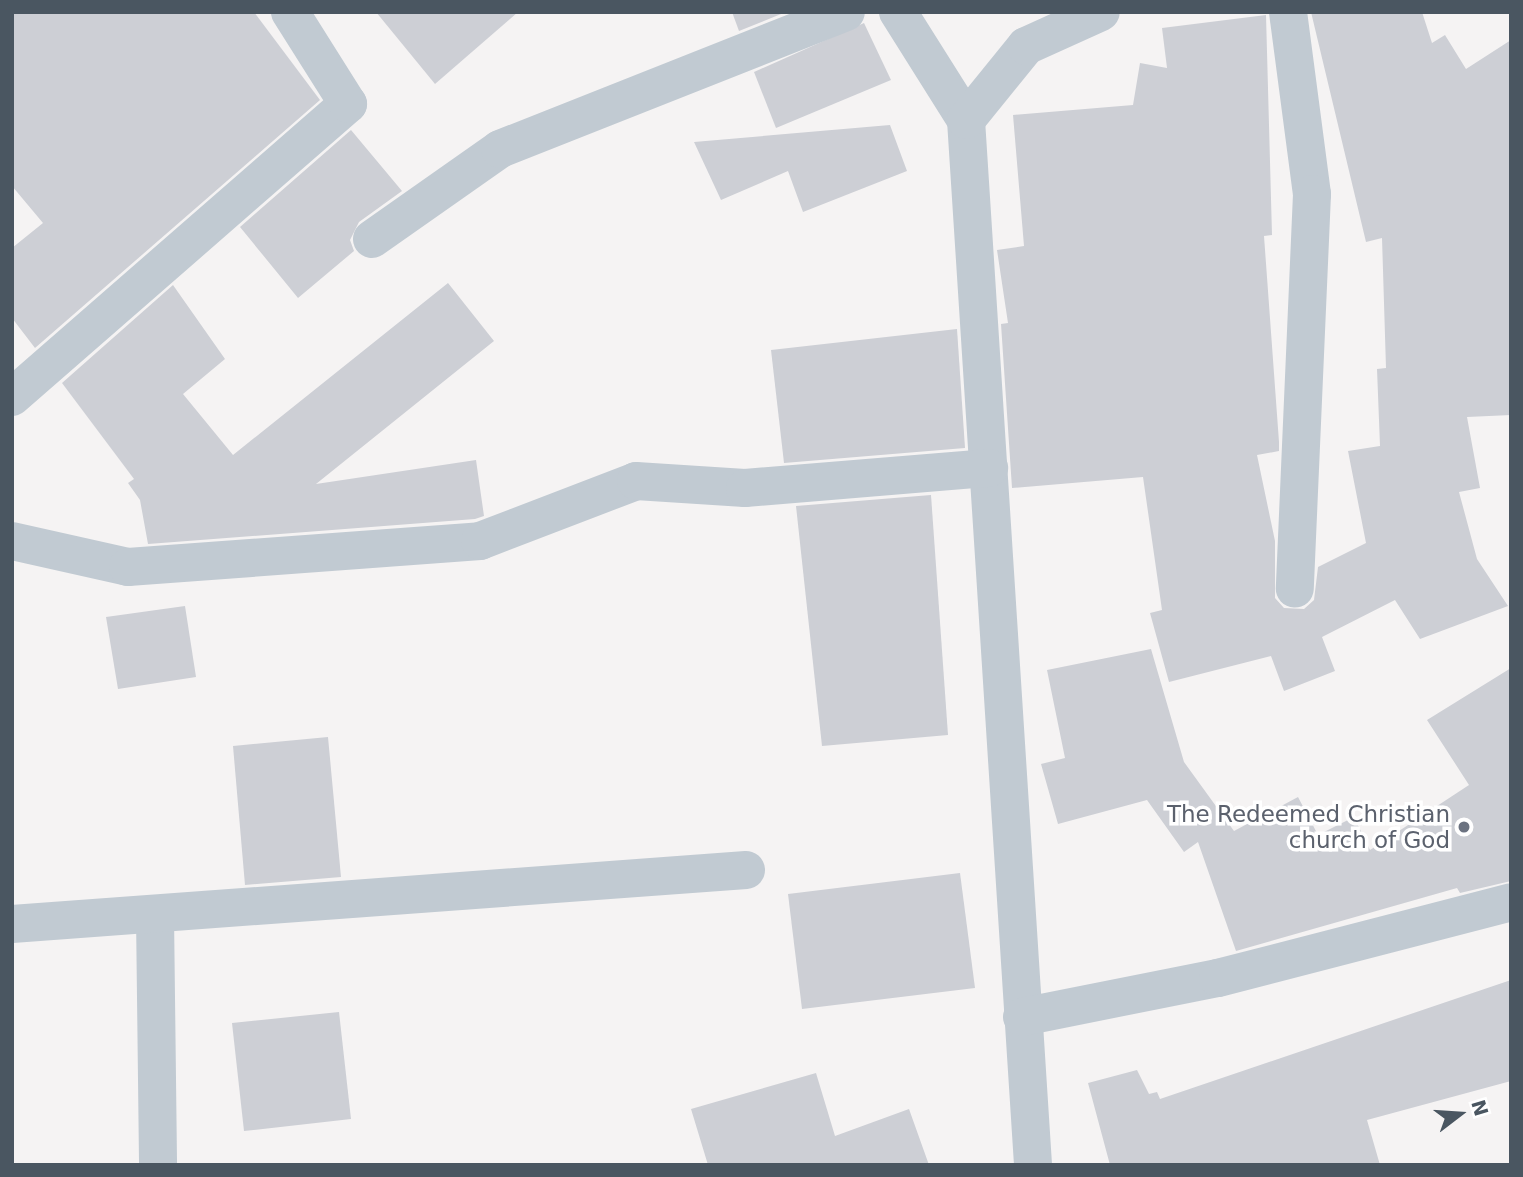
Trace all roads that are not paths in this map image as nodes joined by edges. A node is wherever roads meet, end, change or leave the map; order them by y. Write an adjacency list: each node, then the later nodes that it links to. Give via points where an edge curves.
1 (290, 12): 8 (street, via 348,104)
2 (846, 12): 7 (street, via 500,149)
3 (898, 12): 6 (street)
4 (1101, 12): 6 (street, via 1026,46)
5 (1288, 12): 11 (street, via 1312,194)
6 (967, 121): 9 (street)
7 (372, 239)
8 (12, 397)
9 (989, 468): 10 (street, via 745,488 636,481 480,541 128,568); 16 (street)
10 (12, 541)
11 (1295, 589)
12 (746, 870): 14 (street)
13 (1511, 902): 16 (street, via 1218,978)
14 (155, 915): 15 (street); 18 (street)
15 (12, 924)
16 (1022, 1017): 17 (street)
17 (1023, 1161)
18 (158, 1165)

